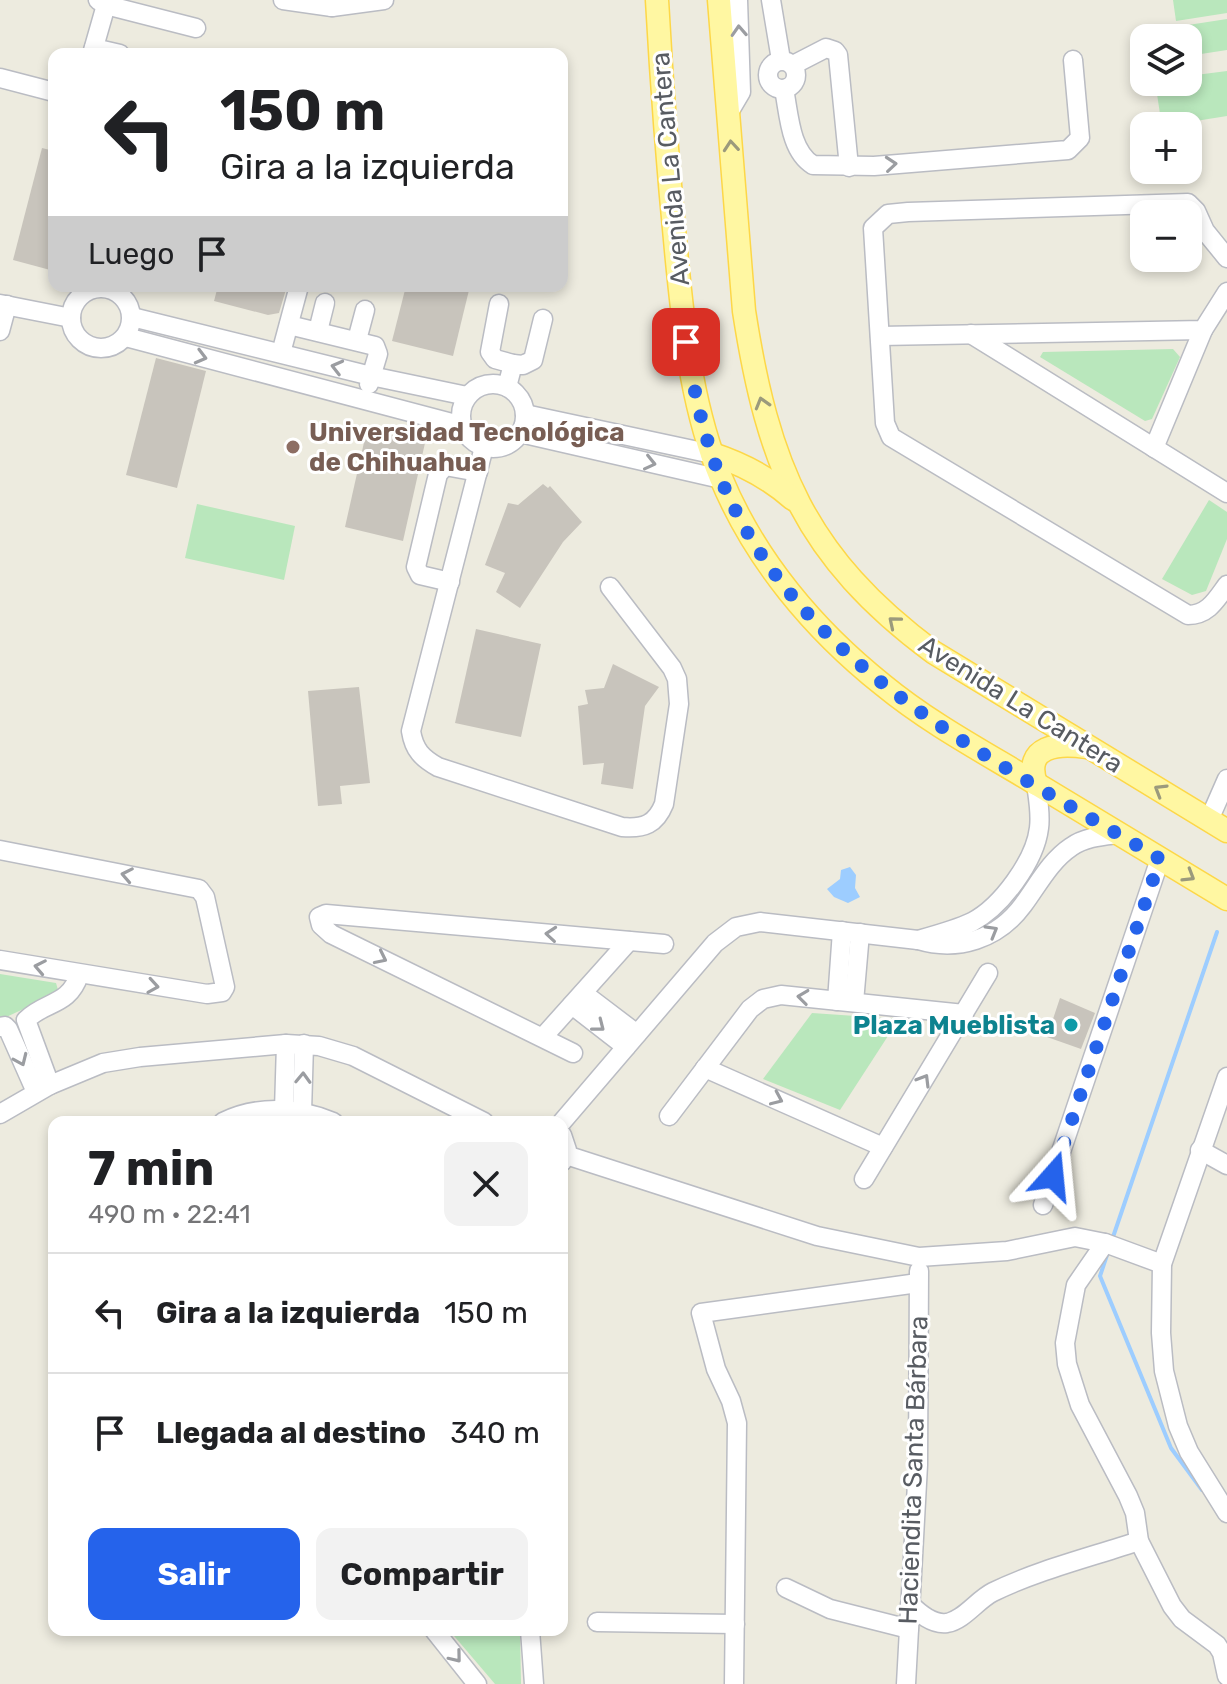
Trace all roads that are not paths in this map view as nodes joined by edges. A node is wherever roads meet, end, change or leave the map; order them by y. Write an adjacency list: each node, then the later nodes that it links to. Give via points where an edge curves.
1 (283, 0): 8 (street)
2 (384, 0): 8 (street)
3 (657, 0): 48 (main road, Avenida La Cantera, via 683,321)
4 (719, 0): 15 (main road, Avenida La Cantera)
5 (738, 0): 15 (street, one-way to 5, via 741,92)
6 (771, 0): 12 (street)
7 (102, 2): 9 (street); 10 (street)
8 (331, 3)
9 (196, 28)
10 (94, 48)
11 (1073, 60): 16 (street, one-way to 11, via 1068,150 1080,138)
12 (787, 62): 16 (street, via 797,77 784,89 797,146 813,165); 16 (street, via 826,48 838,55)
13 (0, 78): 14 (street)
14 (48, 90)
15 (728, 114): 52 (main road, Avenida La Cantera, one-way to 15, via 751,357)
16 (849, 167)
17 (1227, 258): 34 (street, via 1188,203 888,214 873,228)
18 (87, 292): 27 (street, via 77,300)
19 (116, 292): 26 (street, via 126,300)
20 (297, 292): 29 (street)
21 (1227, 292): 30 (street)
22 (325, 303): 32 (street)
23 (4, 304): 27 (street); 31 (street)
24 (499, 304): 38 (street, via 490,352)
25 (365, 310): 36 (street)
26 (132, 317): 35 (street); 37 (street)
27 (71, 318): 35 (street, via 75,334 87,346 104,349)
28 (543, 319): 38 (street, via 533,360)
29 (289, 325): 32 (street); 37 (street)
30 (1203, 330): 33 (street); 47 (street)
31 (0, 331)
32 (318, 331): 36 (street)
33 (971, 334): 34 (street); 47 (street)
34 (880, 336): 54 (street, via 885,423 903,447 1188,615 1209,608)
35 (126, 337): 42 (street, one-way to 42)
36 (357, 340): 39 (street, via 377,348)
37 (281, 353): 39 (street, one-way to 37)
38 (513, 364): 40 (street)
39 (371, 376): 41 (street); 42 (street)
40 (507, 387): 41 (street, via 486,384); 43 (street)
41 (467, 396): 44 (street)
42 (365, 399): 44 (street)
43 (525, 414): 45 (street); 48 (street)
44 (463, 426): 46 (street)
45 (520, 433): 46 (street, via 504,446); 50 (street, one-way to 50)
46 (484, 447): 49 (street)
47 (1154, 448): 51 (street)
48 (712, 454): 50 (main road, Avenida La Cantera); 52 (main road, via 761,474)
49 (478, 472): 53 (street); 53 (street, via 445,466 438,474 416,567 420,575)
50 (721, 479): 58 (main road, Avenida La Cantera, via 778,580 826,634 921,714)
51 (1227, 493)
52 (796, 502): 56 (main road, Avenida La Cantera, one-way to 52, via 895,624 835,561)
53 (450, 582): 55 (street, via 411,731 423,759 622,827 643,827 660,815 664,804 679,692 672,668)
54 (1227, 585)
55 (610, 587)
56 (1091, 748): 58 (main road, via 1062,744 1045,749 1034,763); 59 (main road, Avenida La Cantera, one-way to 56)
57 (1227, 779): 59 (street)
58 (1036, 784): 60 (main road, Avenida La Cantera); 63 (street, via 1040,824)
59 (1218, 826)
60 (1119, 834): 62 (main road, Avenida La Cantera); 64 (street, via 1070,848)
61 (0, 850): 72 (street, one-way to 61, via 222,992 224,981 203,892)
62 (1160, 859): 65 (main road, Avenida La Cantera, one-way to 65); 96 (street)
63 (1025, 865): 64 (street); 67 (street, via 985,914)
64 (1043, 876): 67 (street, one-way to 64, via 953,946 985,937 1011,919)
65 (1227, 899)
66 (851, 932): 67 (street); 74 (street); 78 (street, via 760,922 736,927 715,943)
67 (918, 940)
68 (629, 941): 69 (street); 73 (street); 77 (street, one-way to 77, via 319,917 331,934)
69 (664, 944)
70 (0, 960): 72 (street, one-way to 70)
71 (988, 973): 75 (street)
72 (79, 975): 83 (street, via 63,998 26,1020)
73 (577, 999): 77 (street); 78 (street)
74 (846, 1002): 75 (street); 81 (street, one-way to 81, via 781,995 763,999)
75 (964, 1014): 91 (street, one-way to 75)
76 (0, 1027): 83 (street, one-way to 83, via 8,1029)
77 (543, 1037): 80 (street)
78 (632, 1041): 89 (street)
79 (295, 1044): 83 (street, via 121,1059); 84 (street); 88 (street, via 353,1056)
80 (573, 1053)
81 (705, 1068): 90 (street); 91 (street, one-way to 91)
82 (1227, 1077): 92 (street)
83 (43, 1089): 85 (street)
84 (293, 1111): 86 (street); 87 (street)
85 (0, 1114)
86 (241, 1116)
87 (311, 1116)
88 (472, 1116)
89 (567, 1116)
90 (669, 1116)
91 (883, 1147): 95 (street)
92 (1200, 1150): 94 (street); 99 (street)
93 (568, 1160): 98 (street, via 817,1236)
94 (1227, 1165)
95 (864, 1179)
96 (1043, 1205)
97 (1105, 1243): 98 (street, via 1075,1237 1007,1251); 99 (street); 102 (street, via 1076,1285 1065,1343 1067,1364 1080,1405 1135,1513)
98 (919, 1257): 100 (street, Haciendita Santa Bárbara)
99 (1162, 1264): 101 (street, via 1161,1333 1170,1403 1189,1452)
100 (918, 1283): 104 (street, Haciendita Santa Bárbara, via 918,1465); 106 (street, via 701,1313 737,1423)
101 (1227, 1513)
102 (1139, 1541): 104 (street, via 1006,1586 948,1623 928,1619); 110 (street, via 1172,1606 1217,1645)
103 (786, 1588): 107 (street, via 830,1609)
104 (910, 1604): 107 (street, Haciendita Santa Bárbara)
105 (597, 1622): 106 (street)
106 (735, 1624): 113 (street)
107 (909, 1629): 114 (street, Haciendita Santa Bárbara)
108 (439, 1636): 111 (street, one-way to 111)
109 (530, 1636): 112 (street)
110 (1227, 1676)
111 (477, 1684)
112 (534, 1684)
113 (734, 1684)
114 (906, 1684)

